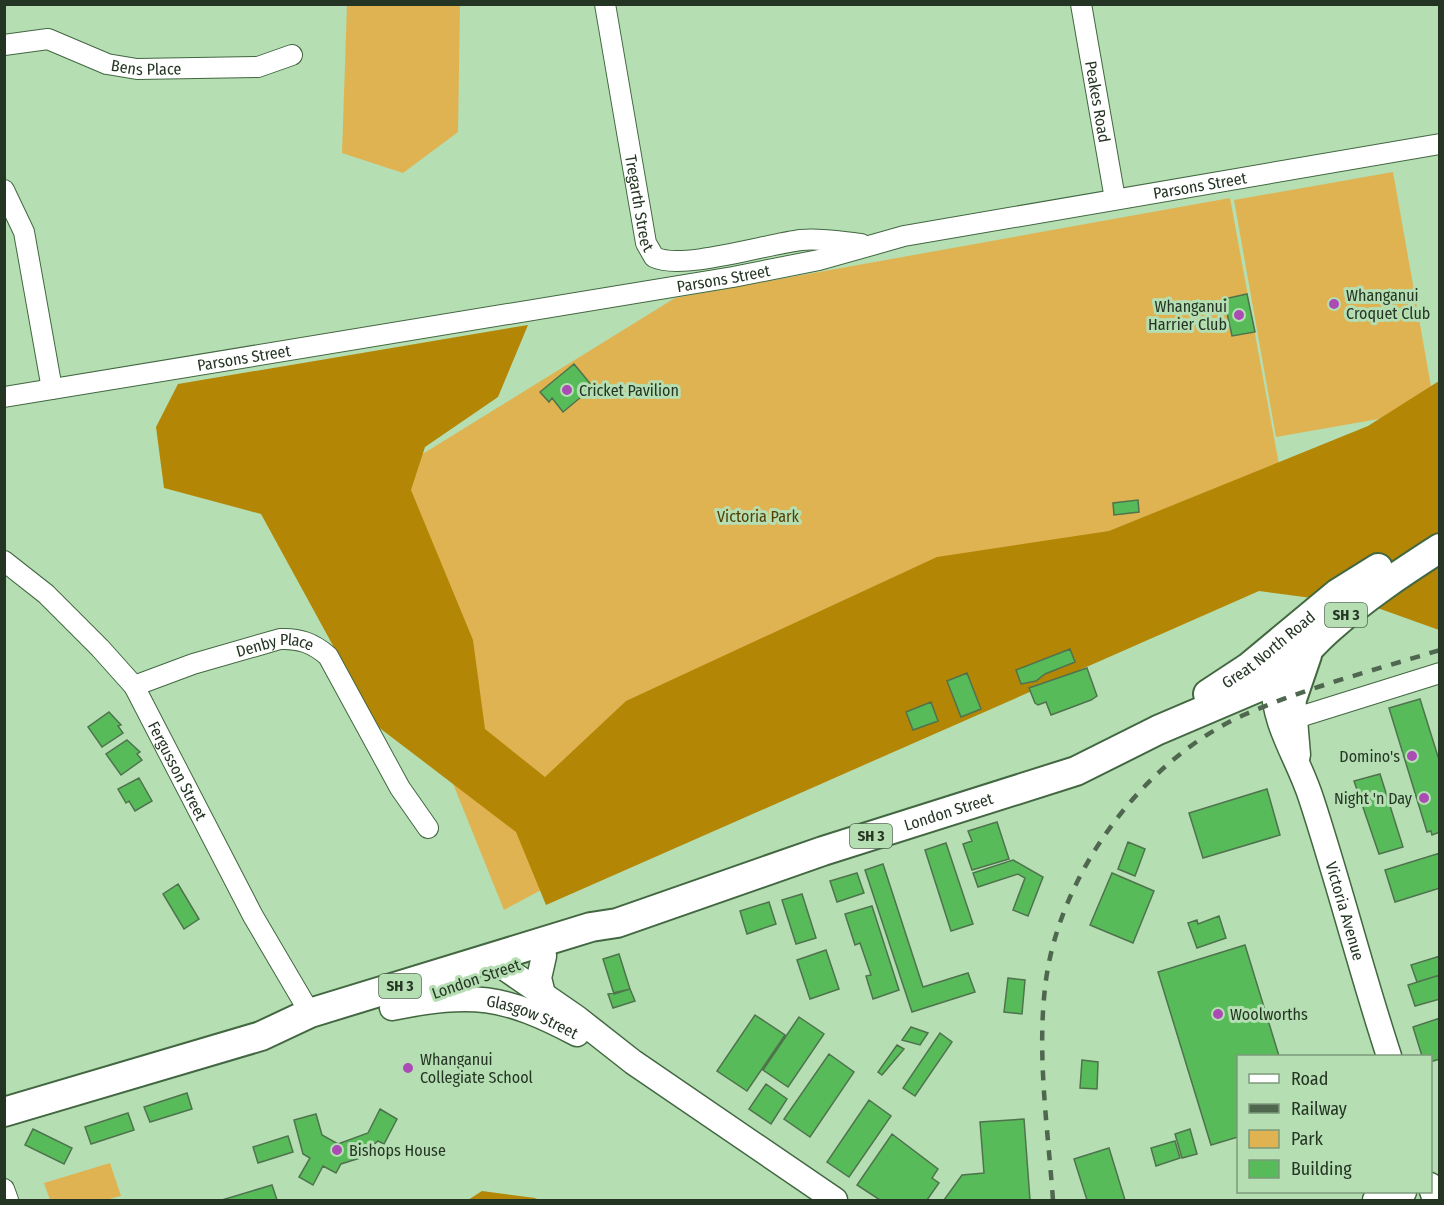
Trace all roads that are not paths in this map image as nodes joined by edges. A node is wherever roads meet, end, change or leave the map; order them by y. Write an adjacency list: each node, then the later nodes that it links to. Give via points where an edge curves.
1 (604, 4): 8 (street, Tregarth Street, via 645,237 654,257 682,261 801,240)
2 (1081, 4): 7 (street, Peakes Road)
3 (4, 45): 4 (street, Bens Place, via 48,39 107,64 137,69 258,67)
4 (292, 55)
5 (1440, 144): 7 (street, Parsons Street)
6 (4, 190): 9 (street, via 24,232)
7 (1115, 200): 8 (street, Parsons Street)
8 (869, 245): 9 (street, Parsons Street, via 733,278)
9 (52, 389): 10 (street, Parsons Street)
10 (4, 397)
11 (1440, 534): 18 (highway, Great North Road / SH 3, via 1338,593 1250,667)
12 (1440, 548): 14 (highway, Great North Road / SH 3)
13 (4, 561): 16 (street, Fergusson Street, via 46,594)
14 (1383, 584): 17 (highway, Great North Road / SH 3, via 1311,647); 17 (highway, via 1336,610 1302,636 1283,657)
15 (1440, 673): 17 (street, London Street)
16 (134, 686): 20 (street, Denby Place, via 280,639 308,642 327,656 400,788); 26 (street, Fergusson Street, via 253,916)
17 (1287, 698): 18 (highway, London Street / SH 3); 19 (main road, Victoria Avenue); 19 (main road, Victoria Avenue, via 1273,704)
18 (1158, 730): 21 (highway, London Street / SH 3, via 1076,771 823,850)
19 (1299, 766): 28 (main road, Victoria Avenue)
20 (428, 828)
21 (617, 923): 22 (highway, London Street / SH 3, via 597,937); 23 (highway, London Street / SH 3, via 591,927)
22 (544, 956): 23 (highway, London Street / SH 3); 24 (main road, via 539,978)
23 (498, 964): 24 (main road, Glasgow Street); 25 (highway, London Street / SH 3); 26 (highway, London Street / SH 3)
24 (543, 994): 29 (main road, Glasgow Street)
25 (392, 1008): 27 (highway, London Street / SH 3, via 316,1029); 29 (main road, Glasgow Street, via 459,998 515,1005)
26 (310, 1013): 27 (highway, London Street / SH 3)
27 (261, 1036): 30 (highway, London Street / SH 3)
28 (1389, 1055)
29 (633, 1062): 34 (main road, Glasgow Street)
30 (4, 1112)
31 (4, 1189): 33 (street)
32 (1398, 1193): 35 (main road)
33 (8, 1200)
34 (835, 1200)
35 (1375, 1200)

